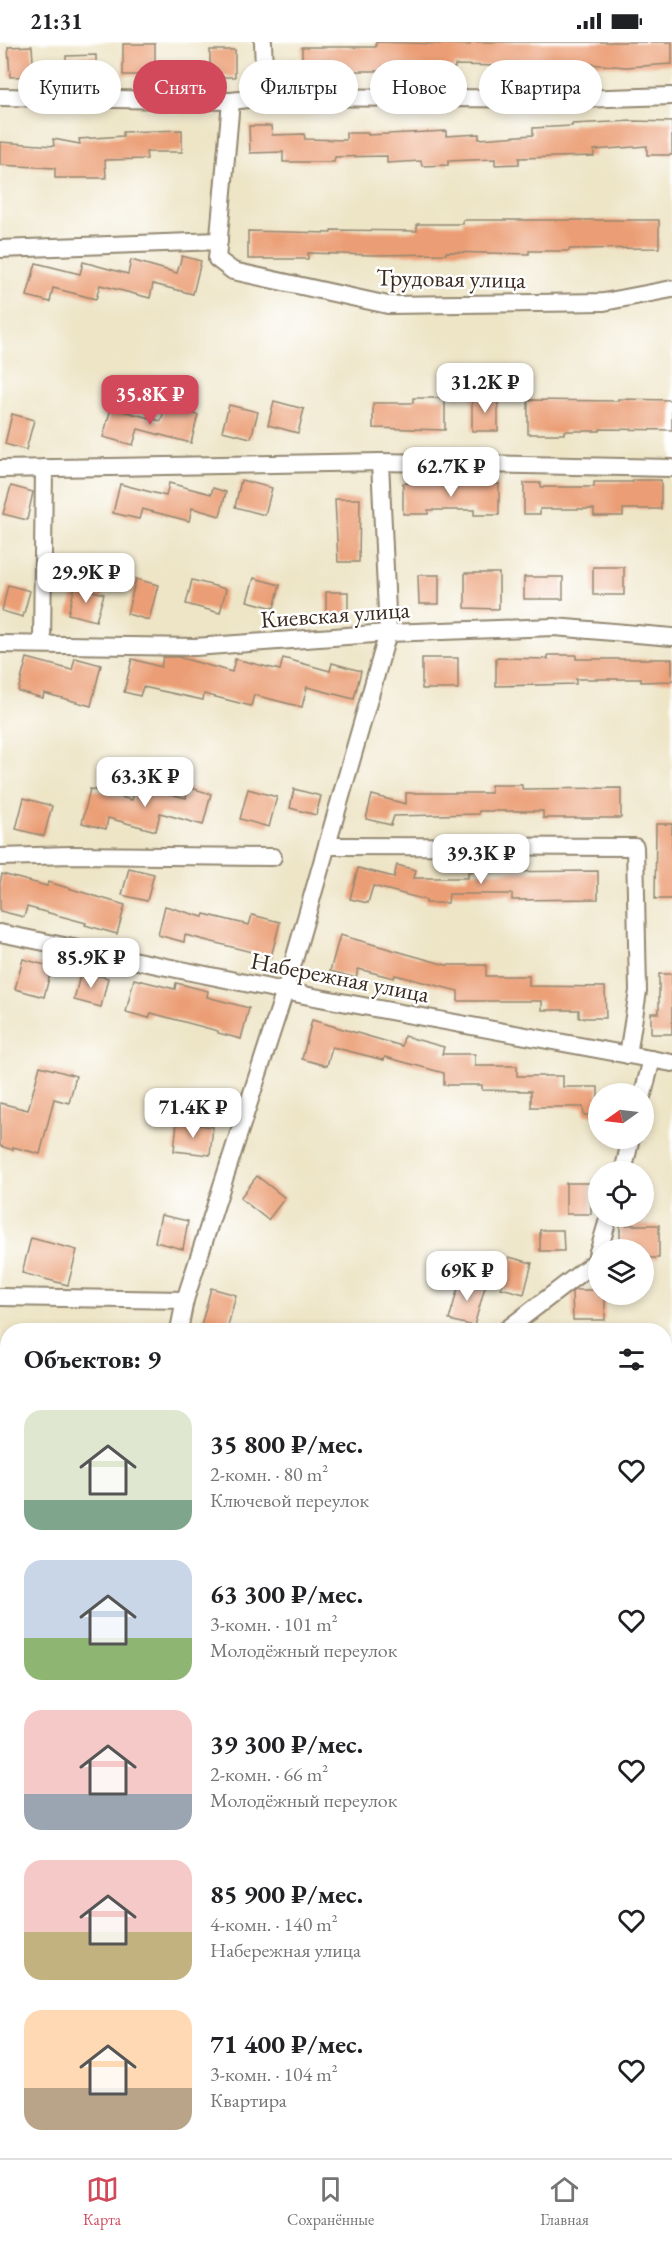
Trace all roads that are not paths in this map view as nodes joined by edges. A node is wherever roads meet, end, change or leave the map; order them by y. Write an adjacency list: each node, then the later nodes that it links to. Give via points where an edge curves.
1 (263, 42): 2 (street)
2 (264, 60)
3 (672, 96): 5 (street)
4 (0, 97): 7 (street)
5 (358, 98)
6 (239, 101): 7 (street)
7 (231, 102): 8 (street, Трудовая улица)
8 (219, 241): 9 (street); 10 (street, Трудовая улица, via 218,259 233,271 388,305 604,302)
9 (0, 249)
10 (672, 289)
11 (380, 462): 13 (street); 14 (street); 15 (street)
12 (0, 468): 13 (street)
13 (44, 468): 18 (street)
14 (672, 468)
15 (388, 633): 16 (street, Киевская улица, via 554,627); 18 (street, Киевская улица, via 195,647); 19 (street)
16 (672, 637)
17 (0, 644): 18 (street, Киевская улица)
18 (42, 644)
19 (327, 846): 23 (street); 24 (street, via 634,847 638,991)
20 (0, 857): 21 (street)
21 (273, 857)
22 (0, 933): 23 (street, Набережная улица)
23 (285, 991): 24 (street, Набережная улица); 30 (street)
24 (628, 1055): 25 (street, Набережная улица)
25 (652, 1059): 26 (street, Набережная улица); 27 (street)
26 (672, 1063)
27 (646, 1083)
28 (588, 1267): 32 (street)
29 (0, 1297): 30 (street)
30 (185, 1300): 31 (street)
31 (180, 1323)
32 (515, 1323)

